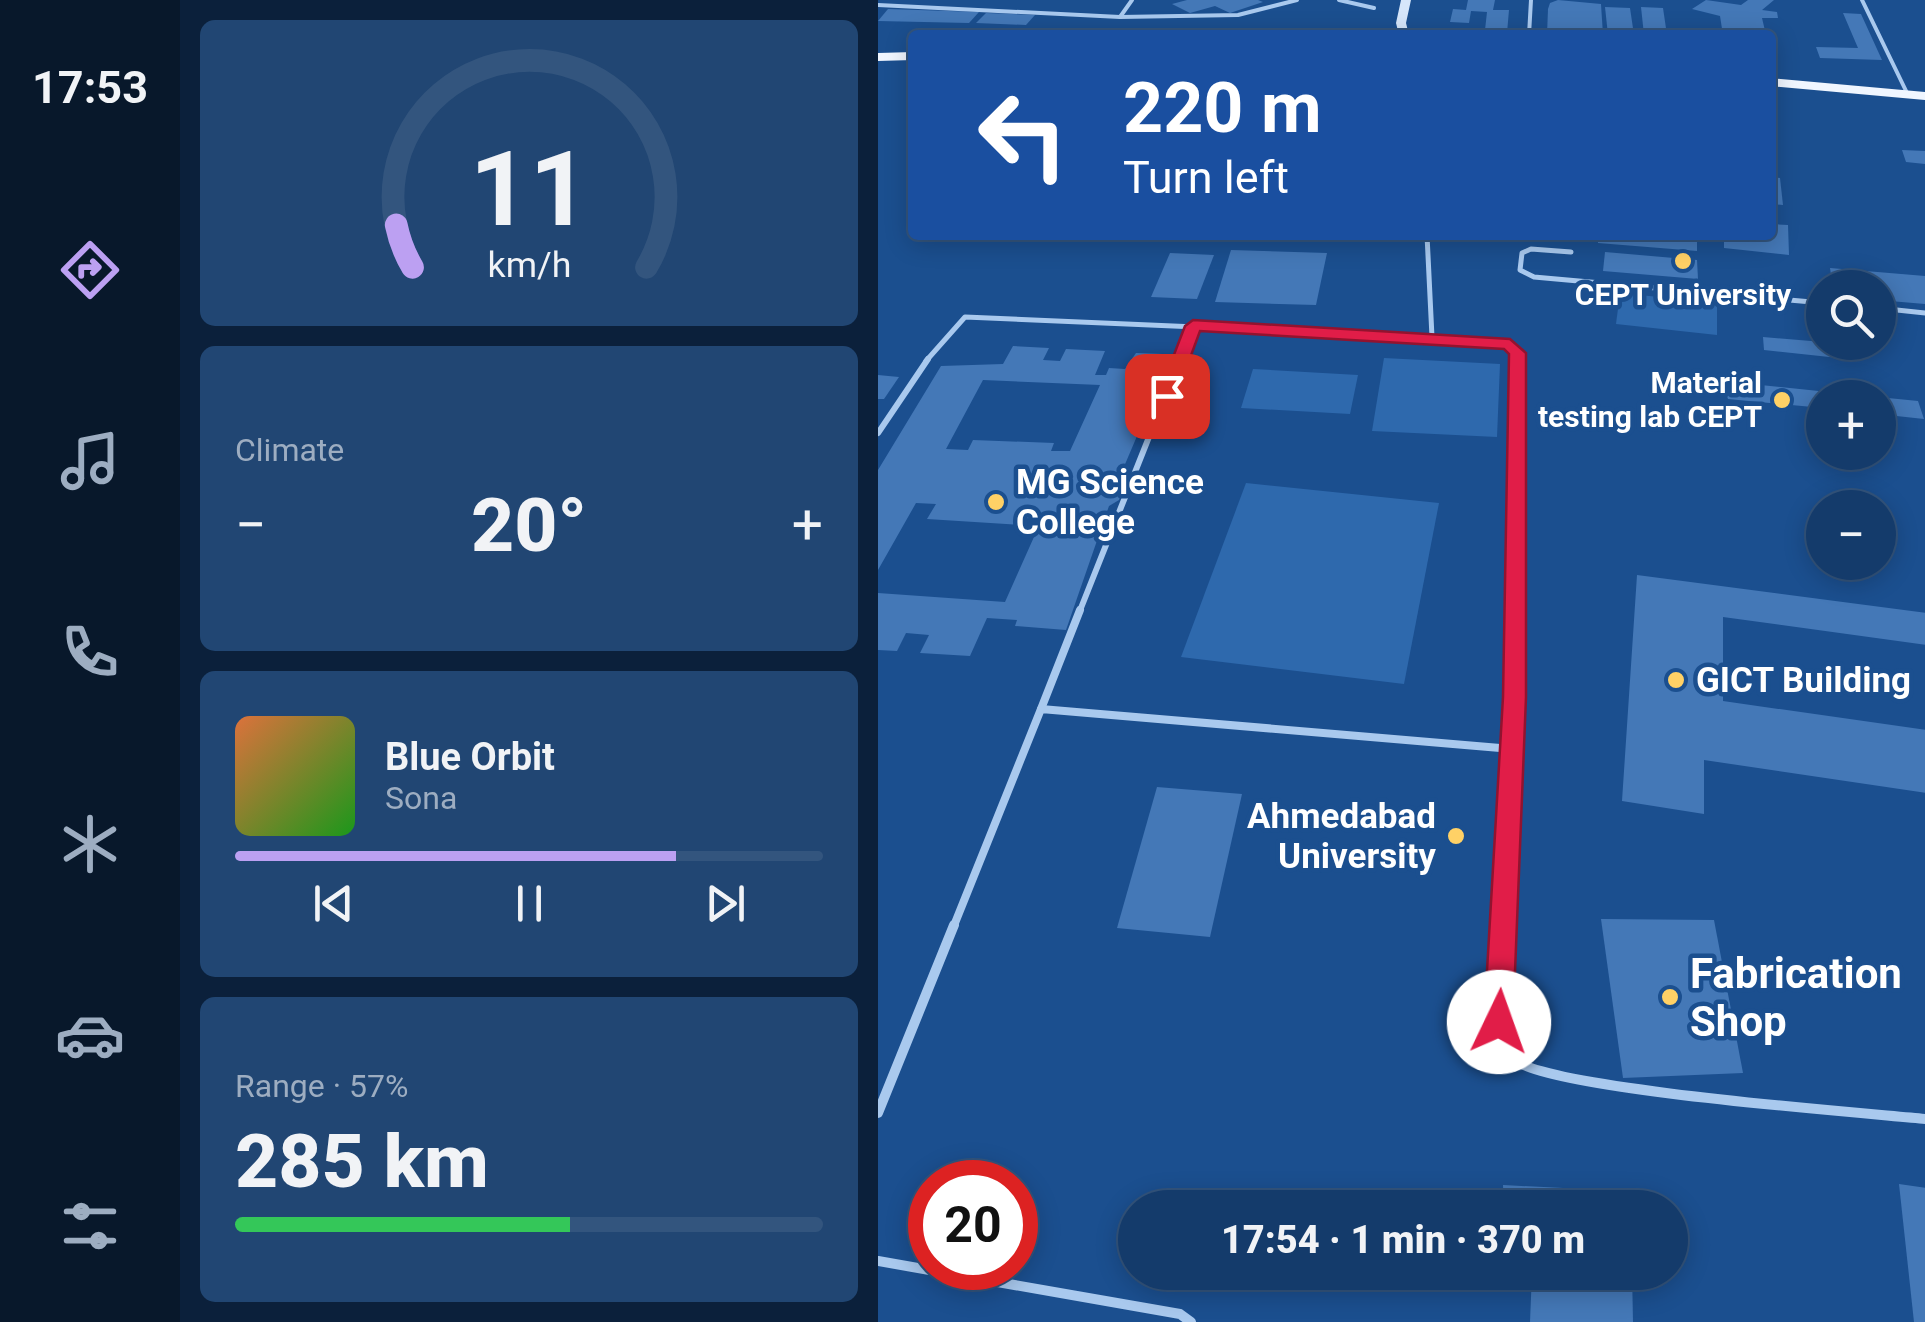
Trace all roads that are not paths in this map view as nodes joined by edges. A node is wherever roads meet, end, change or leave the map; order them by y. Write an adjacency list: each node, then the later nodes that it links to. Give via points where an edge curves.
1 (1132, 0): 9 (lane)
2 (1339, 0): 8 (lane)
3 (1406, 0): 10 (street)
4 (1532, 0): 11 (lane)
5 (1862, 0): 18 (lane)
6 (1293, 1): 9 (lane, via 1238,15)
7 (878, 5): 9 (lane)
8 (1374, 8)
9 (1120, 17)
10 (1403, 30)
11 (1529, 30)
12 (908, 48): 13 (main road)
13 (878, 49)
14 (908, 56): 15 (main road)
15 (878, 57)
16 (1776, 83): 18 (main road)
17 (1776, 92): 20 (main road)
18 (1908, 95): 19 (main road)
19 (1926, 96)
20 (1926, 104)
21 (1427, 240): 27 (lane)
22 (1570, 252): 23 (lane, via 1531,249 1522,253 1520,270 1534,277)
23 (1806, 301)
24 (1896, 310): 25 (lane)
25 (1926, 312)
26 (1193, 326): 27 (lane); 28 (lane, via 965,316); 29 (lane)
27 (1432, 337): 30 (lane, via 1510,344 1518,353)
28 (878, 433)
29 (1040, 709): 30 (lane); 31 (lane)
30 (1512, 749): 32 (lane, via 1499,1022 1512,1058 1542,1072 1642,1090)
31 (878, 1113)
32 (1926, 1119)
33 (878, 1261): 34 (lane, via 1180,1314)
34 (1191, 1322)

